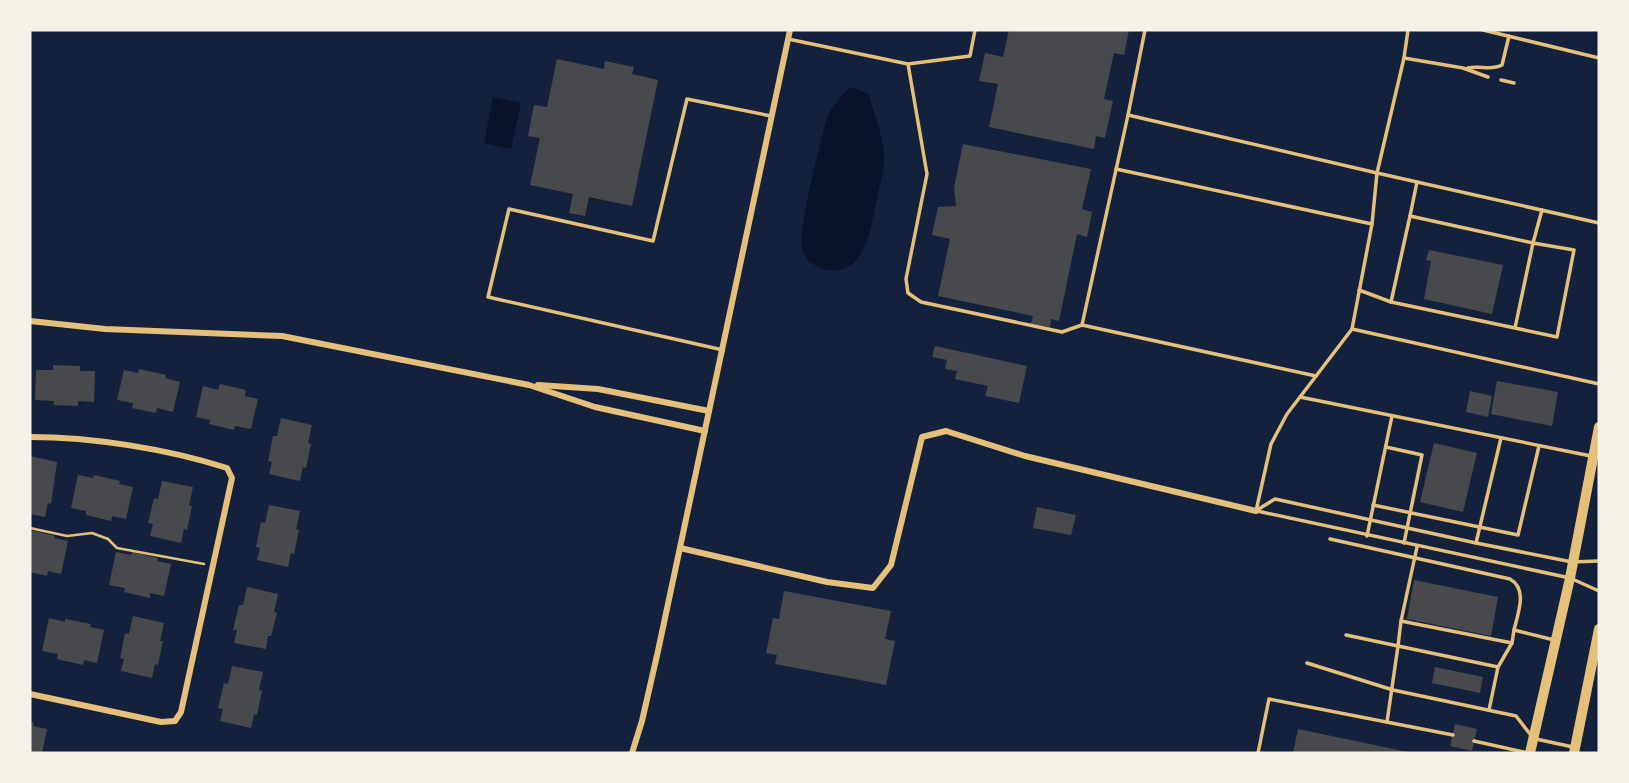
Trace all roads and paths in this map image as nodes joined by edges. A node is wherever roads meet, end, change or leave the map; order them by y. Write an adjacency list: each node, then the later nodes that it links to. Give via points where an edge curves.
1 (790, 30): 7 (street)
2 (975, 30): 10 (lane, via 970,56)
3 (1145, 30): 15 (lane)
4 (1408, 30): 8 (lane)
5 (1483, 30): 6 (lane)
6 (1509, 36): 9 (lane); 11 (lane, via 1502,65)
7 (788, 39): 10 (lane); 16 (street)
8 (1404, 58): 11 (lane); 18 (lane)
9 (1599, 58)
10 (908, 64): 28 (lane, via 927,174 906,279 908,293 921,302 1062,332)
11 (1467, 69): 12 (lane)
12 (1488, 77)
13 (1501, 80): 14 (lane)
14 (1514, 83)
15 (1128, 115): 17 (lane); 18 (lane)
16 (771, 116): 31 (street); 31 (lane, via 687,99 653,241 509,209 488,297)
17 (1116, 169): 23 (lane); 28 (lane)
18 (1377, 173): 19 (lane); 23 (lane)
19 (1418, 182): 20 (lane); 21 (lane)
20 (1542, 210): 22 (lane); 24 (lane)
21 (1410, 216): 24 (lane); 26 (lane)
22 (1599, 223)
23 (1372, 224): 25 (lane)
24 (1533, 243): 29 (lane); 29 (lane, via 1574,250 1557,337)
25 (1359, 290): 26 (lane); 30 (lane)
26 (1391, 302): 29 (lane)
27 (30, 321): 33 (street, via 105,329 282,336)
28 (1082, 325): 32 (lane)
29 (1515, 328)
30 (1352, 329): 32 (lane); 34 (lane)
31 (723, 350): 36 (street)
32 (1316, 376): 35 (lane)
33 (529, 384): 36 (street, via 598,389); 39 (street, via 595,407)
34 (1599, 384)
35 (1300, 397): 37 (lane); 46 (lane, via 1271,444)
36 (709, 411): 39 (street)
37 (1392, 416): 41 (lane); 43 (lane)
38 (1599, 427): 44 (main road)
39 (705, 431): 57 (street)
40 (30, 437): 61 (street, via 92,440 227,468 232,478)
41 (1501, 438): 42 (lane); 49 (lane)
42 (1539, 446): 44 (lane); 49 (lane, via 1518,535)
43 (1386, 447): 45 (lane); 47 (lane, via 1422,455)
44 (1593, 457): 60 (main road)
45 (1373, 505): 47 (lane); 48 (lane)
46 (1256, 511): 48 (lane, via 1275,499); 52 (lane); 57 (street, via 1025,456 946,431 922,437 891,565 873,588)
47 (1410, 512): 49 (lane); 51 (lane)
48 (1370, 521): 51 (lane); 52 (lane)
49 (1480, 526): 54 (lane)
50 (30, 528): 61 (path, via 67,536 92,533 117,548)
51 (1407, 529): 54 (lane); 55 (lane)
52 (1367, 536): 55 (lane)
53 (1330, 539): 58 (lane)
54 (1476, 543): 60 (lane)
55 (1404, 544): 56 (lane)
56 (1417, 547): 58 (lane); 62 (lane)
57 (680, 548): 81 (street)
58 (1415, 557): 64 (lane); 66 (lane, via 1515,582 1521,599)
59 (1599, 561): 60 (lane)
60 (1572, 562): 62 (main road)
61 (213, 566): 74 (street, via 181,712 175,721 161,722)
62 (1570, 578): 63 (lane); 68 (main road)
63 (1599, 590)
64 (1401, 621): 69 (lane); 70 (lane)
65 (1599, 629): 80 (main road)
66 (1514, 630): 68 (lane); 69 (lane)
67 (1346, 635): 70 (lane)
68 (1556, 640): 78 (main road)
69 (1512, 643): 72 (lane)
70 (1398, 646): 72 (lane); 73 (lane)
71 (1307, 663): 73 (lane)
72 (1498, 667): 75 (lane)
73 (1393, 690): 75 (lane); 76 (lane)
74 (30, 694)
75 (1489, 710): 78 (lane, via 1516,716)
76 (1387, 722): 77 (lane); 82 (lane, via 1269,699)
77 (1453, 735)
78 (1534, 738): 80 (lane); 83 (main road)
79 (1474, 741): 83 (lane)
80 (1574, 750)
81 (632, 753)
82 (1258, 753)
83 (1529, 753)

